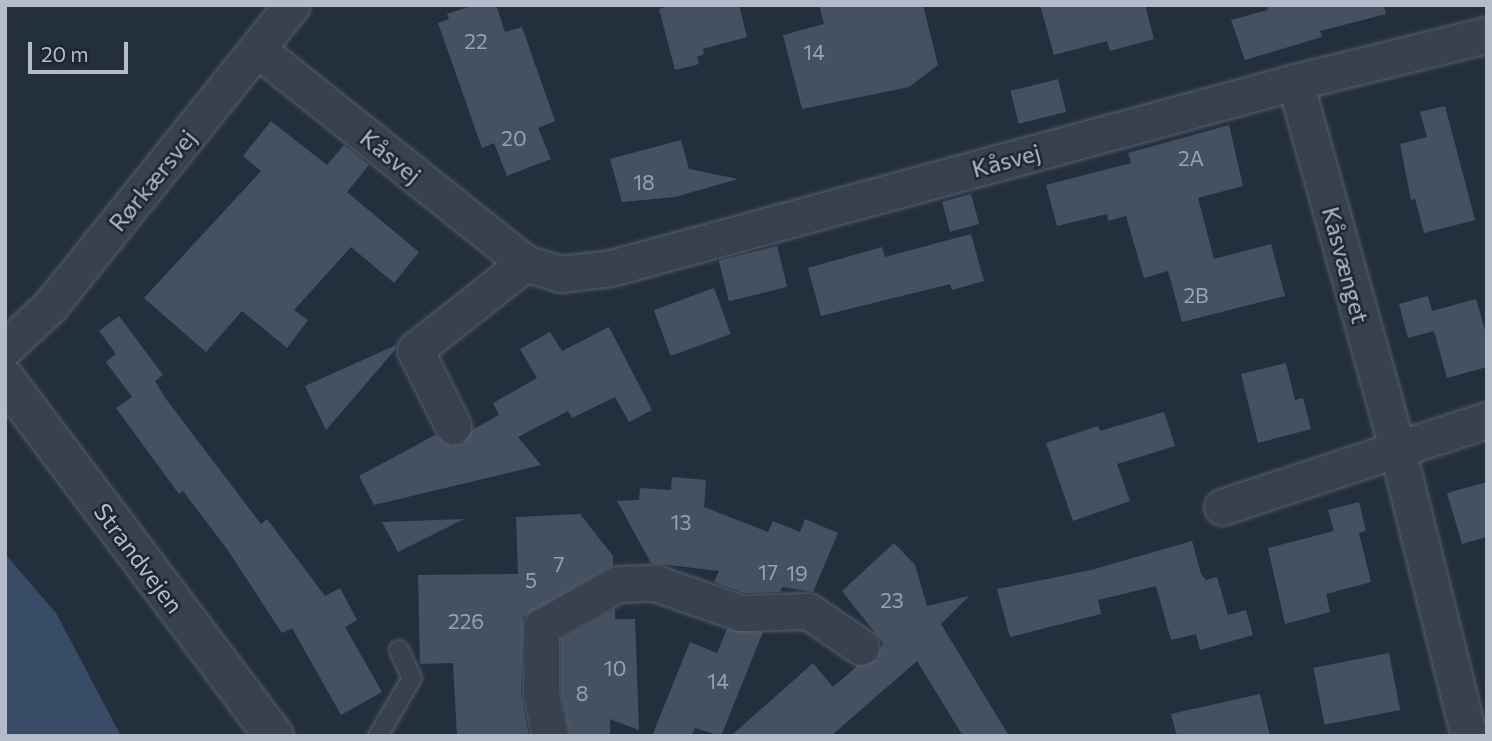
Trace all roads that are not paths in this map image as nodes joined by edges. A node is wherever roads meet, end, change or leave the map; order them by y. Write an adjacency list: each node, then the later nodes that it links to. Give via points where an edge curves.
1 (292, 5): 3 (street, Rørkærsvej)
2 (1487, 35): 4 (street, Kåsvej)
3 (257, 49): 5 (street, Kåsvej); 6 (street, Rørkærsvej, via 50,306)
4 (1295, 82): 5 (street, Kåsvej, via 611,268 560,274); 10 (street, Kåsvænget)
5 (525, 262): 9 (street, via 415,351)
6 (5, 348)
7 (5, 379): 14 (street, Strandvejen)
8 (1487, 420): 10 (street)
9 (453, 426)
10 (1397, 448): 11 (street); 17 (street, Kåsvænget)
11 (1222, 507)
12 (862, 646): 16 (street, via 807,611 741,612 655,583 618,584 541,627 541,694)
13 (398, 650): 15 (lane, via 412,678)
14 (274, 736)
15 (379, 736)
16 (550, 736)
17 (1469, 736)

